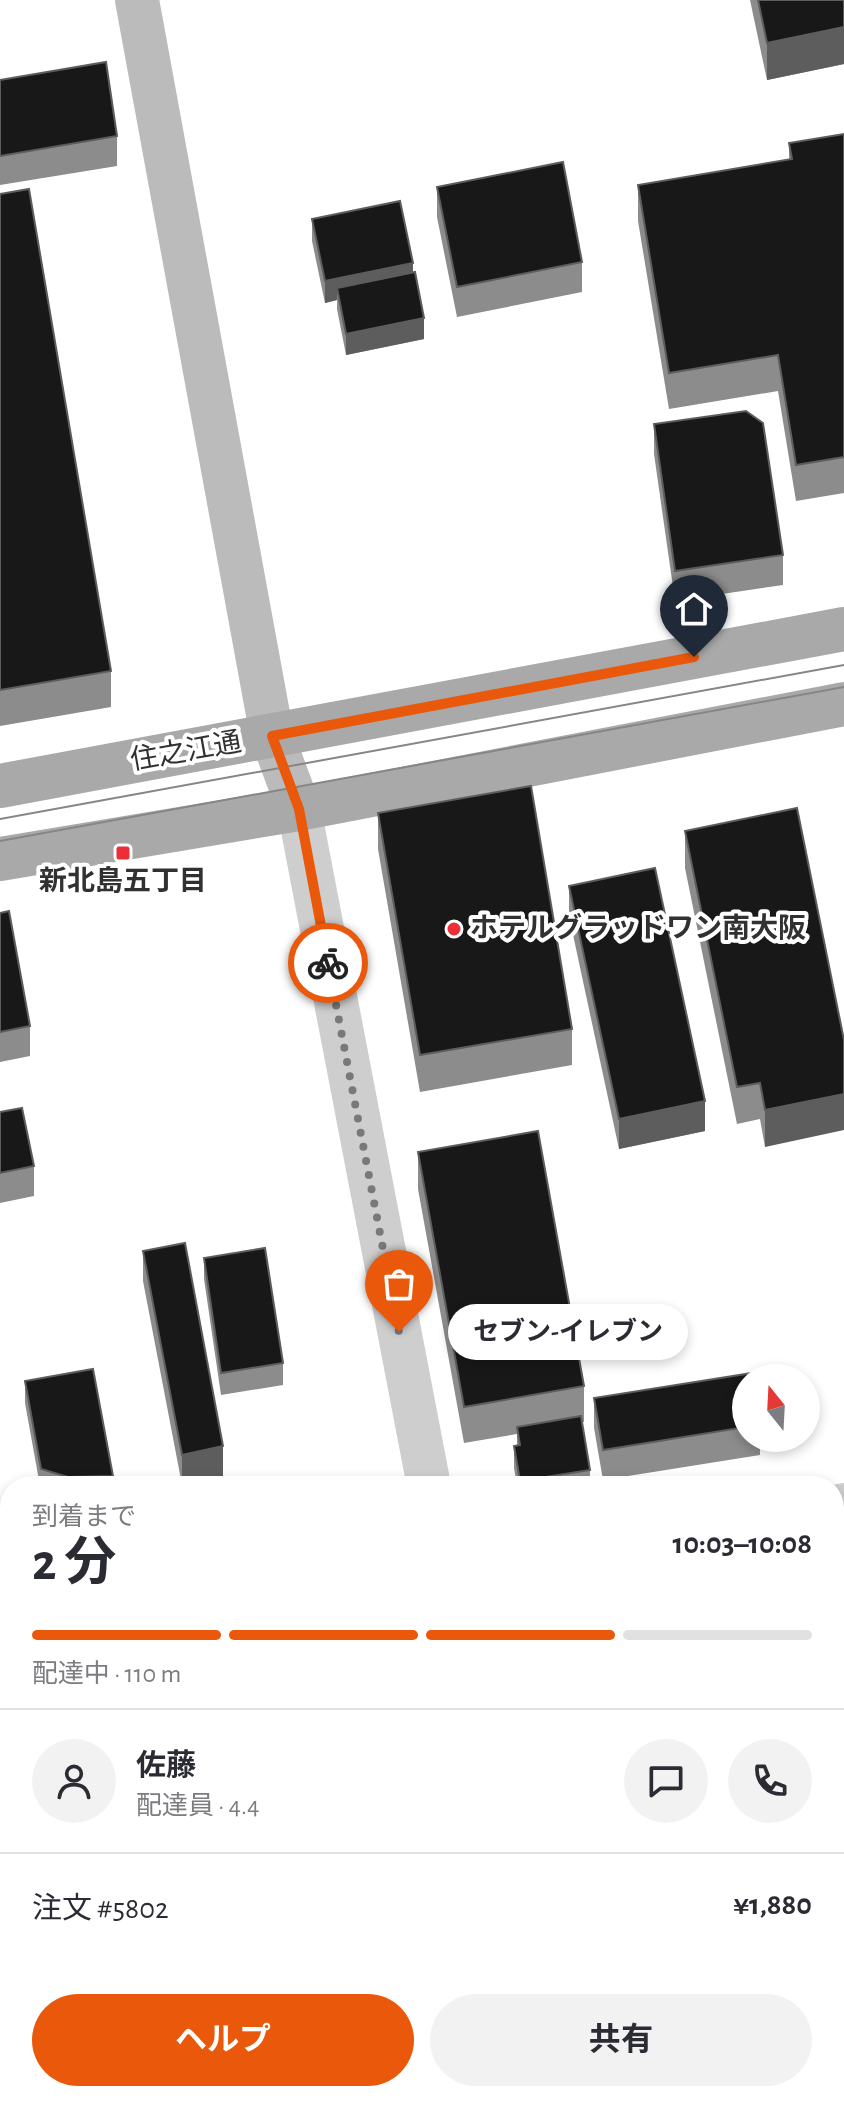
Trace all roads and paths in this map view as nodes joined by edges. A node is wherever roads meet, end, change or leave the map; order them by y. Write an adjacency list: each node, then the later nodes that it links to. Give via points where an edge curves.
1 (137, 0): 4 (street)
2 (844, 629): 4 (main road, 住之江通)
3 (844, 704): 6 (main road)
4 (272, 736): 5 (main road, 住之江通); 6 (street)
5 (0, 786)
6 (299, 809): 7 (main road); 8 (street)
7 (0, 859)
8 (427, 1476)

